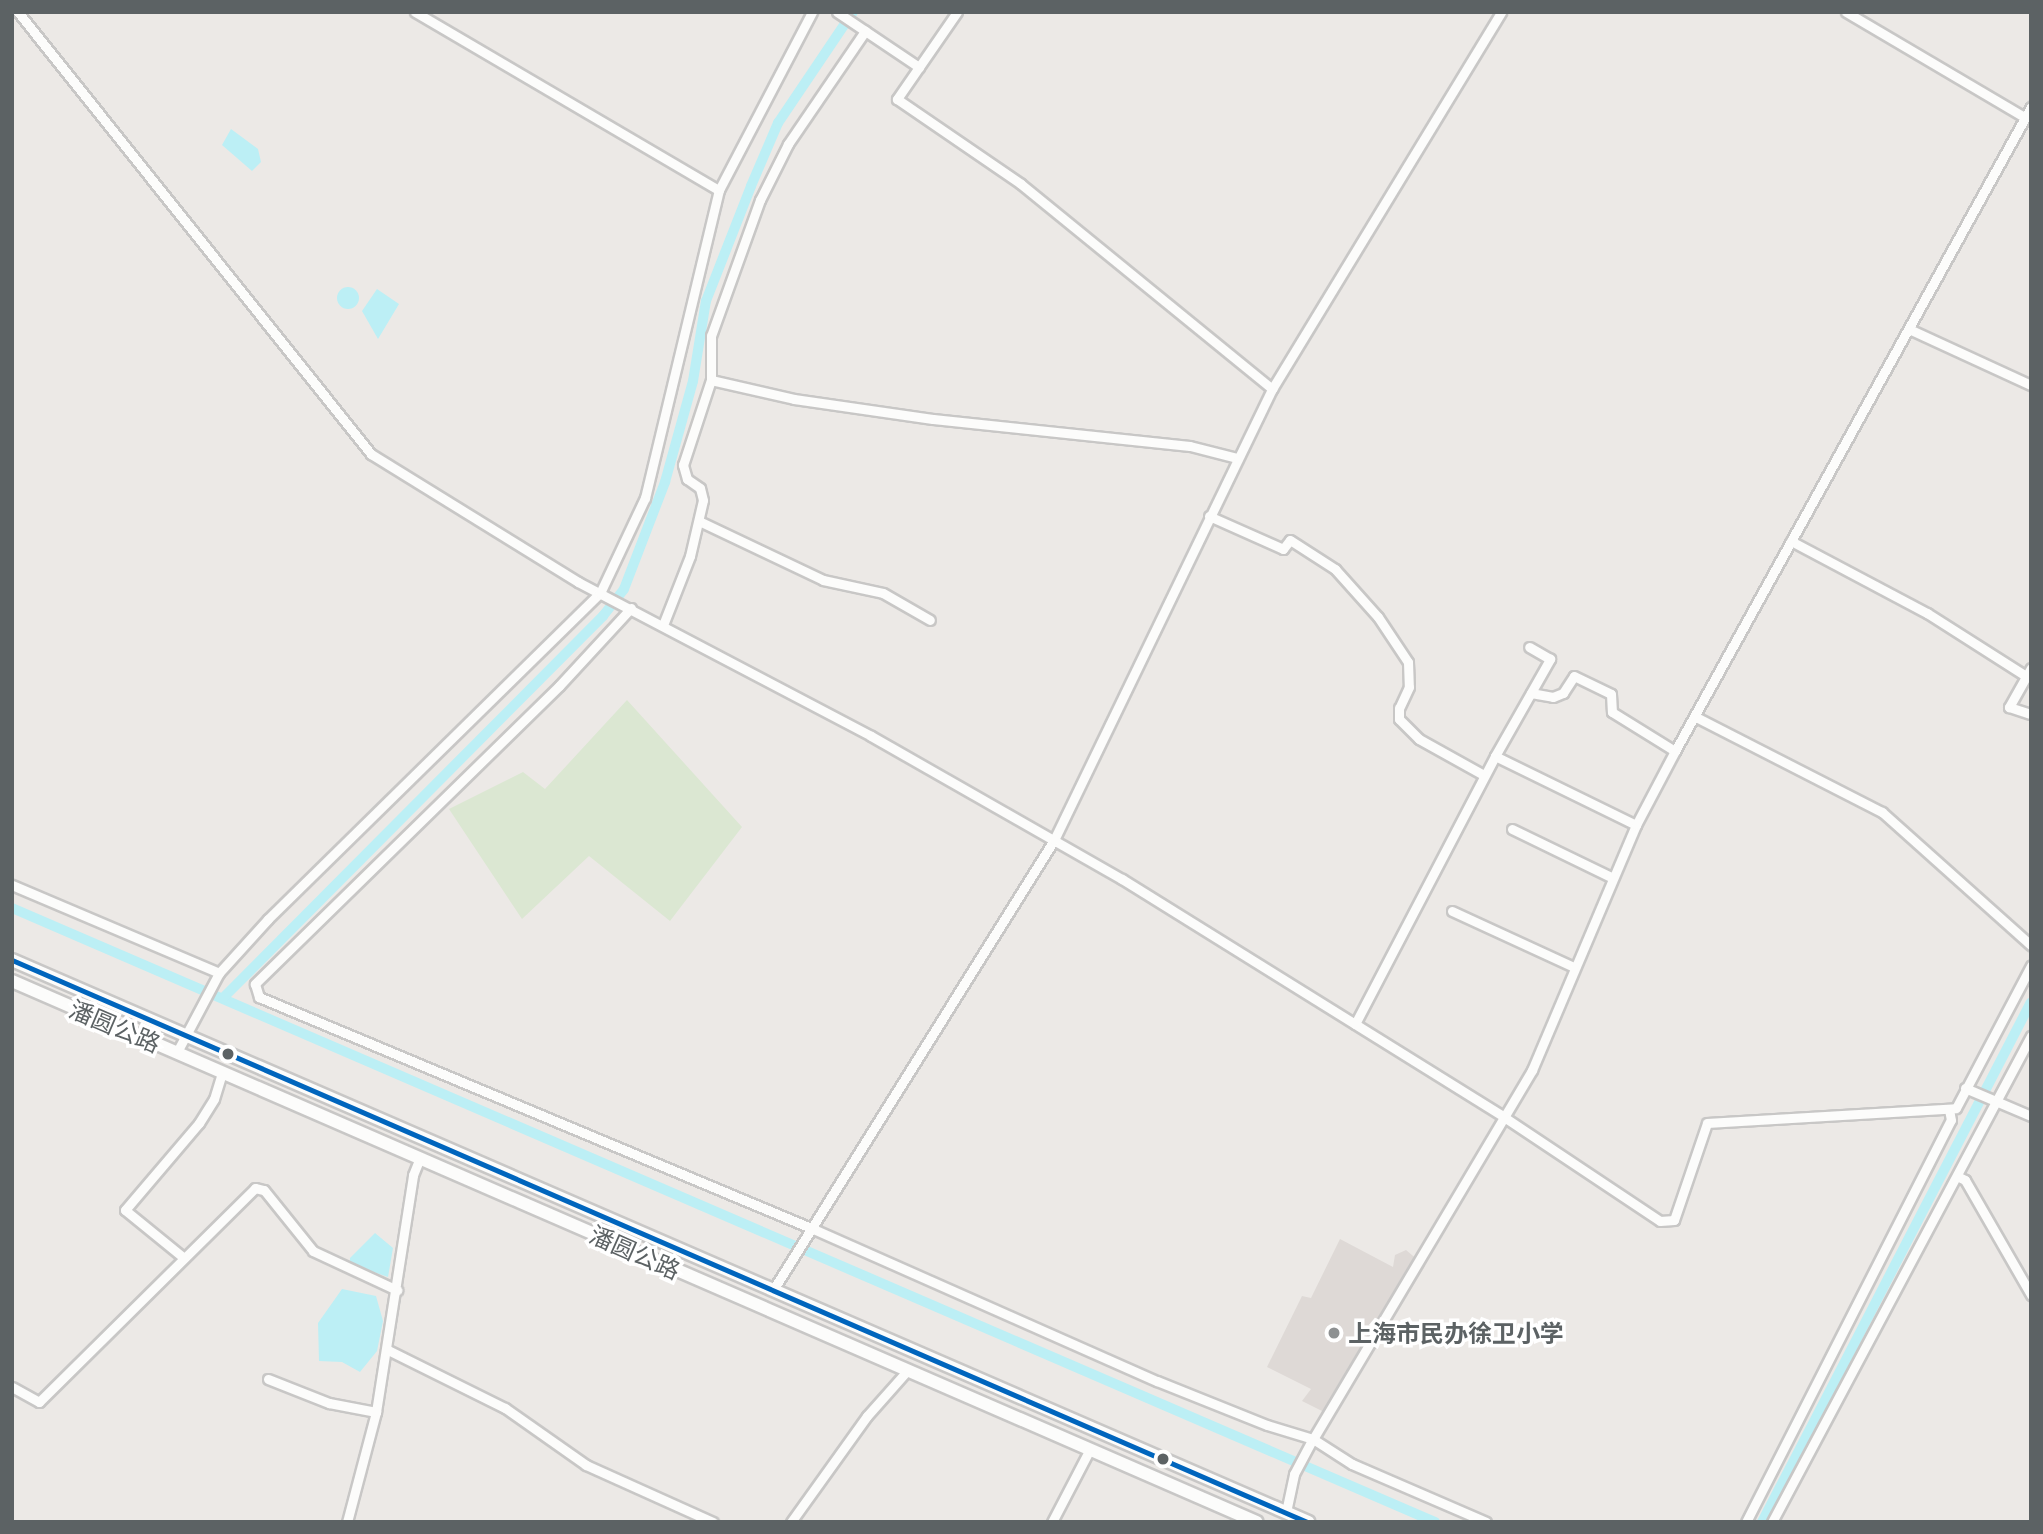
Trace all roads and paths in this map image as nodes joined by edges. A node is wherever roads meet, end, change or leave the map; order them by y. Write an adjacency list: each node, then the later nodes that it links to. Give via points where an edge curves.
1 (18, 12): 21 (street, via 371,454)
2 (415, 12): 12 (street)
3 (812, 12): 12 (street)
4 (837, 12): 8 (street)
5 (957, 12): 9 (street)
6 (1501, 12): 16 (street)
7 (1846, 12): 11 (street)
8 (865, 31): 9 (street); 14 (street, via 788,144 760,200 711,336)
9 (919, 66): 16 (street, via 897,99 1021,184)
10 (2031, 107): 11 (street)
11 (2024, 117): 13 (street)
12 (719, 190): 21 (street, via 645,498)
13 (1909, 330): 15 (street); 20 (street)
14 (711, 380): 17 (street, via 794,399 1190,446); 19 (street, via 683,465 687,479 703,494)
15 (2031, 385)
16 (1272, 389): 17 (street)
17 (1237, 458): 18 (street)
18 (1209, 516): 32 (street, via 1283,549 1290,540 1335,569 1378,617 1408,662 1409,687 1399,719 1419,739); 35 (street)
19 (699, 521): 23 (street, via 823,580 883,593); 24 (street)
20 (1791, 541): 26 (street); 29 (street)
21 (602, 594): 22 (street); 43 (street)
22 (630, 608): 24 (street); 57 (street, via 559,686 255,984 259,997)
23 (930, 620)
24 (663, 625): 35 (street)
25 (1529, 647): 27 (street, via 1550,659)
26 (2029, 672): 28 (street, via 2009,707)
27 (1531, 693): 30 (street, via 1563,693 1574,676 1611,694 1612,712); 31 (street)
28 (2031, 714)
29 (1696, 717): 30 (street); 39 (street, via 1882,812)
30 (1675, 751): 33 (street)
31 (1495, 757): 32 (street); 33 (street)
32 (1482, 774): 45 (street)
33 (1636, 825): 36 (street)
34 (1512, 829): 36 (street)
35 (1054, 840): 45 (street); 57 (street)
36 (1613, 877): 42 (street)
37 (12, 885): 43 (street)
38 (1452, 911): 42 (street)
39 (2031, 944)
40 (12, 960): 46 (main road, 潘圆公路)
41 (2031, 966): 50 (street)
42 (1574, 967): 54 (street, via 1532,1070)
43 (219, 972): 46 (street)
44 (12, 981): 48 (main road, 潘圆公路)
45 (1355, 1024): 54 (street)
46 (185, 1035): 48 (street); 60 (main road, 潘圆公路)
47 (2031, 1036): 51 (street)
48 (177, 1052): 49 (main road, 潘圆公路)
49 (222, 1072): 55 (main road, 潘圆公路); 58 (street, via 214,1099 198,1124 125,1210)
50 (1968, 1089): 51 (street); 52 (street, via 1956,1108)
51 (1995, 1100): 53 (street); 56 (street)
52 (1949, 1110): 54 (street, via 1707,1123 1674,1220 1667,1222); 77 (street, via 1951,1120)
53 (2031, 1116)
54 (1504, 1117): 67 (street)
55 (420, 1158): 59 (street, via 413,1175); 63 (main road, 潘圆公路)
56 (1957, 1176): 61 (street, via 1965,1180); 78 (street)
57 (810, 1230): 60 (street); 67 (street, via 1157,1381)
58 (184, 1258): 59 (street, via 255,1188 264,1190 313,1251); 65 (street, via 39,1402)
59 (397, 1290): 62 (street)
60 (773, 1290): 69 (main road, 潘圆公路)
61 (2031, 1295)
62 (388, 1350): 66 (street); 71 (street, via 505,1408 586,1465)
63 (907, 1371): 68 (main road, 潘圆公路); 72 (street, via 867,1416)
64 (268, 1378): 66 (street, via 329,1403)
65 (12, 1387)
66 (376, 1412): 70 (street)
67 (1312, 1442): 69 (street, via 1294,1474); 76 (street)
68 (1090, 1450): 73 (street); 74 (main road, 潘圆公路)
69 (1286, 1512): 75 (main road, 潘圆公路)
70 (346, 1522)
71 (713, 1522)
72 (791, 1522)
73 (1052, 1522)
74 (1257, 1522)
75 (1308, 1522)
76 (1486, 1522)
77 (1746, 1522)
78 (1772, 1522)

